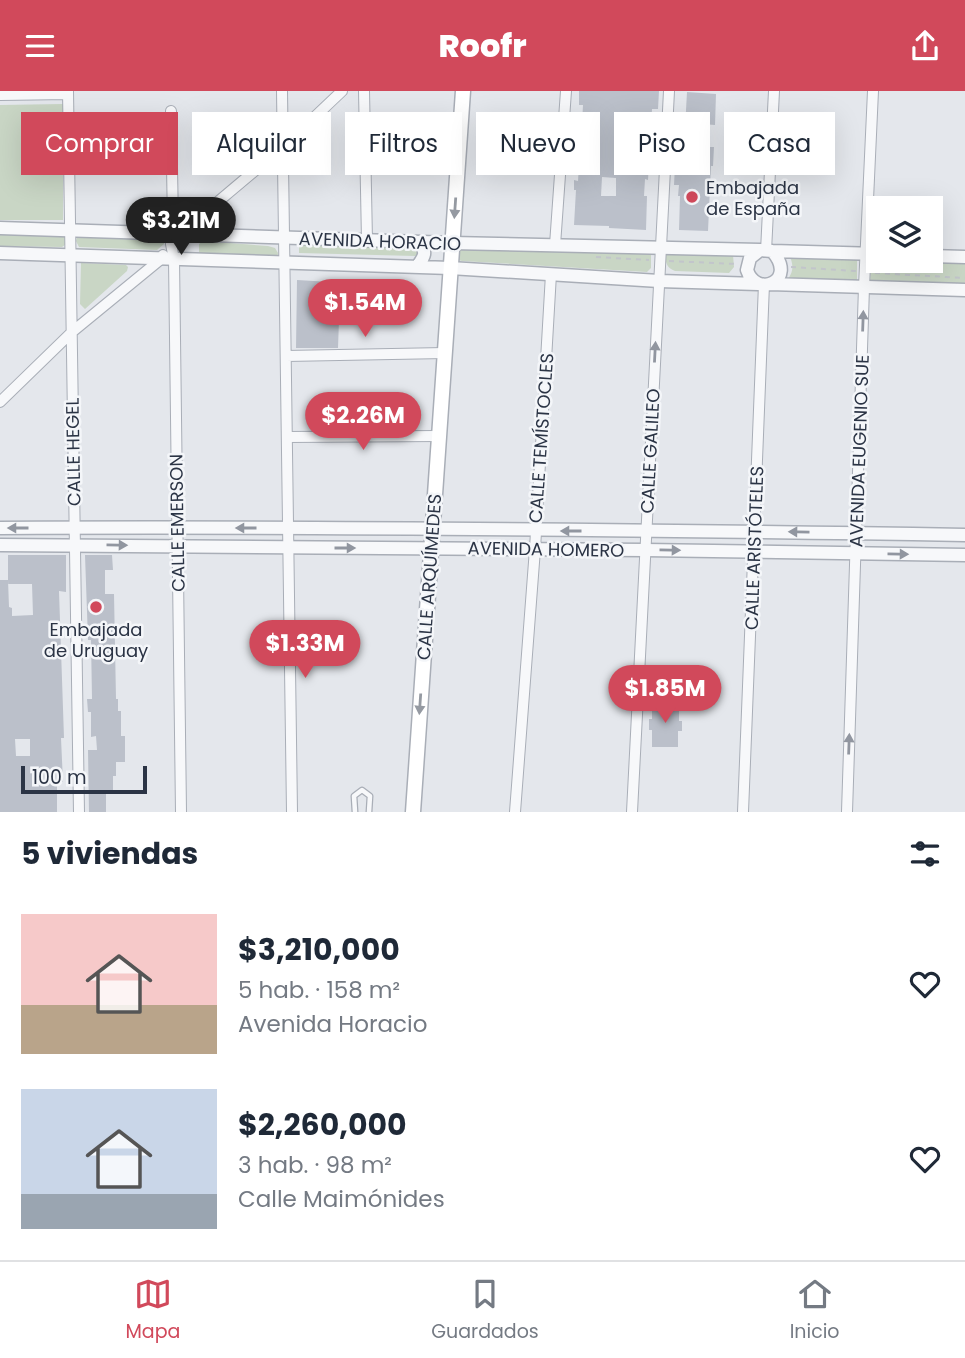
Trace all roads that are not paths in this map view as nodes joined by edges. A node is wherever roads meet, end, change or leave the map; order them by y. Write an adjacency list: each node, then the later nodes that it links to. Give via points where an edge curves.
1 (282, 91): 12 (street)
2 (342, 91): 13 (street)
3 (364, 91): 21 (street)
4 (463, 91): 23 (main road, CALLE ARQUÍMEDES, one-way to 23)
5 (566, 91): 24 (street)
6 (669, 91): 27 (street, CALLE GALILEO)
7 (774, 91): 25 (street)
8 (873, 91): 16 (street, AVENIDA EUGENIO SUE)
9 (68, 92): 10 (street); 18 (street, CALLE HEGEL)
10 (0, 95)
11 (172, 111): 19 (street)
12 (282, 112)
13 (320, 112)
14 (249, 175): 19 (street)
15 (283, 175): 20 (street)
16 (872, 196)
17 (0, 228): 18 (street, AVENIDA HORACIO)
18 (70, 230): 19 (street, AVENIDA HORACIO); 29 (street, CALLE HEGEL)
19 (174, 237): 20 (street, AVENIDA HORACIO); 32 (street)
20 (284, 237): 21 (street, AVENIDA HORACIO); 33 (street)
21 (367, 240): 22 (street, AVENIDA HORACIO)
22 (415, 242): 23 (street, AVENIDA HORACIO); 34 (street, via 425,252)
23 (452, 243): 24 (street, AVENIDA HORACIO); 35 (main road, CALLE ARQUÍMEDES)
24 (555, 245): 27 (street, AVENIDA HORACIO)
25 (766, 250): 27 (street, AVENIDA HORACIO); 28 (street, AVENIDA HORACIO); 39 (street, via 782,267 775,282); 39 (street, via 747,264 752,282)
26 (0, 253): 29 (street, AVENIDA HORACIO)
27 (661, 254): 38 (street, CALLE GALILEO)
28 (866, 254)
29 (71, 256): 32 (street, AVENIDA HORACIO); 42 (street, CALLE HEGEL)
30 (943, 256): 31 (street)
31 (965, 257)
32 (168, 259): 33 (street, AVENIDA HORACIO); 42 (street); 51 (street, CALLE EMERSON)
33 (284, 263): 34 (street, AVENIDA HORACIO); 44 (street)
34 (417, 267): 35 (street, AVENIDA HORACIO)
35 (450, 268): 37 (street, AVENIDA HORACIO); 43 (main road, CALLE ARQUÍMEDES)
36 (866, 269): 40 (street, AVENIDA EUGENIO SUE)
37 (551, 274): 38 (street, AVENIDA HORACIO); 54 (street, CALLE TEMÍSTOCLES)
38 (659, 281): 39 (street, AVENIDA HORACIO); 53 (street, CALLE GALILEO, one-way to 38)
39 (764, 284): 40 (street, AVENIDA HORACIO); 55 (street, CALLE ARISTÓTELES)
40 (864, 287): 41 (street, AVENIDA HORACIO); 56 (street, AVENIDA EUGENIO SUE, one-way to 40)
41 (965, 290)
42 (72, 332): 45 (street); 48 (street, CALLE HEGEL)
43 (444, 353): 44 (street); 46 (main road, CALLE ARQUÍMEDES)
44 (285, 356): 47 (street)
45 (0, 402)
46 (439, 436): 47 (street); 52 (main road, CALLE ARQUÍMEDES)
47 (287, 437): 49 (street)
48 (75, 527): 50 (street, AVENIDA HOMERO, one-way to 50); 51 (street, AVENIDA HOMERO); 59 (street, CALLE HEGEL)
49 (288, 527): 51 (street, AVENIDA HOMERO, one-way to 51); 52 (street, AVENIDA HOMERO); 61 (street)
50 (0, 528)
51 (177, 528): 60 (street, CALLE EMERSON)
52 (432, 529): 54 (street, AVENIDA HOMERO); 62 (main road, CALLE ARQUÍMEDES)
53 (646, 530): 54 (street, AVENIDA HOMERO, one-way to 54); 55 (street, AVENIDA HOMERO); 64 (street, CALLE GALILEO)
54 (535, 531): 63 (street, CALLE TEMÍSTOCLES)
55 (755, 531): 56 (street, AVENIDA HOMERO, one-way to 55); 65 (street, CALLE ARISTÓTELES)
56 (856, 533): 57 (street, AVENIDA HOMERO); 66 (street, AVENIDA EUGENIO SUE)
57 (965, 535)
58 (0, 545): 59 (street, AVENIDA HOMERO)
59 (75, 545): 60 (street, AVENIDA HOMERO, one-way to 60); 68 (street, CALLE HEGEL)
60 (177, 546): 61 (street, AVENIDA HOMERO); 69 (street, CALLE EMERSON)
61 (289, 548): 62 (street, AVENIDA HOMERO, one-way to 62); 70 (street)
62 (430, 548): 63 (street, AVENIDA HOMERO); 73 (main road, CALLE ARQUÍMEDES, one-way to 73)
63 (535, 549): 64 (street, AVENIDA HOMERO); 74 (street, CALLE TEMÍSTOCLES)
64 (645, 550): 65 (street, AVENIDA HOMERO, one-way to 65); 75 (street, CALLE GALILEO)
65 (754, 552): 66 (street, AVENIDA HOMERO); 76 (street, CALLE ARISTÓTELES)
66 (855, 553): 67 (street, AVENIDA HOMERO, one-way to 67); 77 (street, AVENIDA EUGENIO SUE, one-way to 66)
67 (965, 555)
68 (79, 812)
69 (181, 812)
70 (292, 812)
71 (355, 812): 72 (lane, via 354,796 362,790 370,796)
72 (369, 812)
73 (413, 812)
74 (515, 812)
75 (632, 812)
76 (743, 812)
77 (847, 812)

